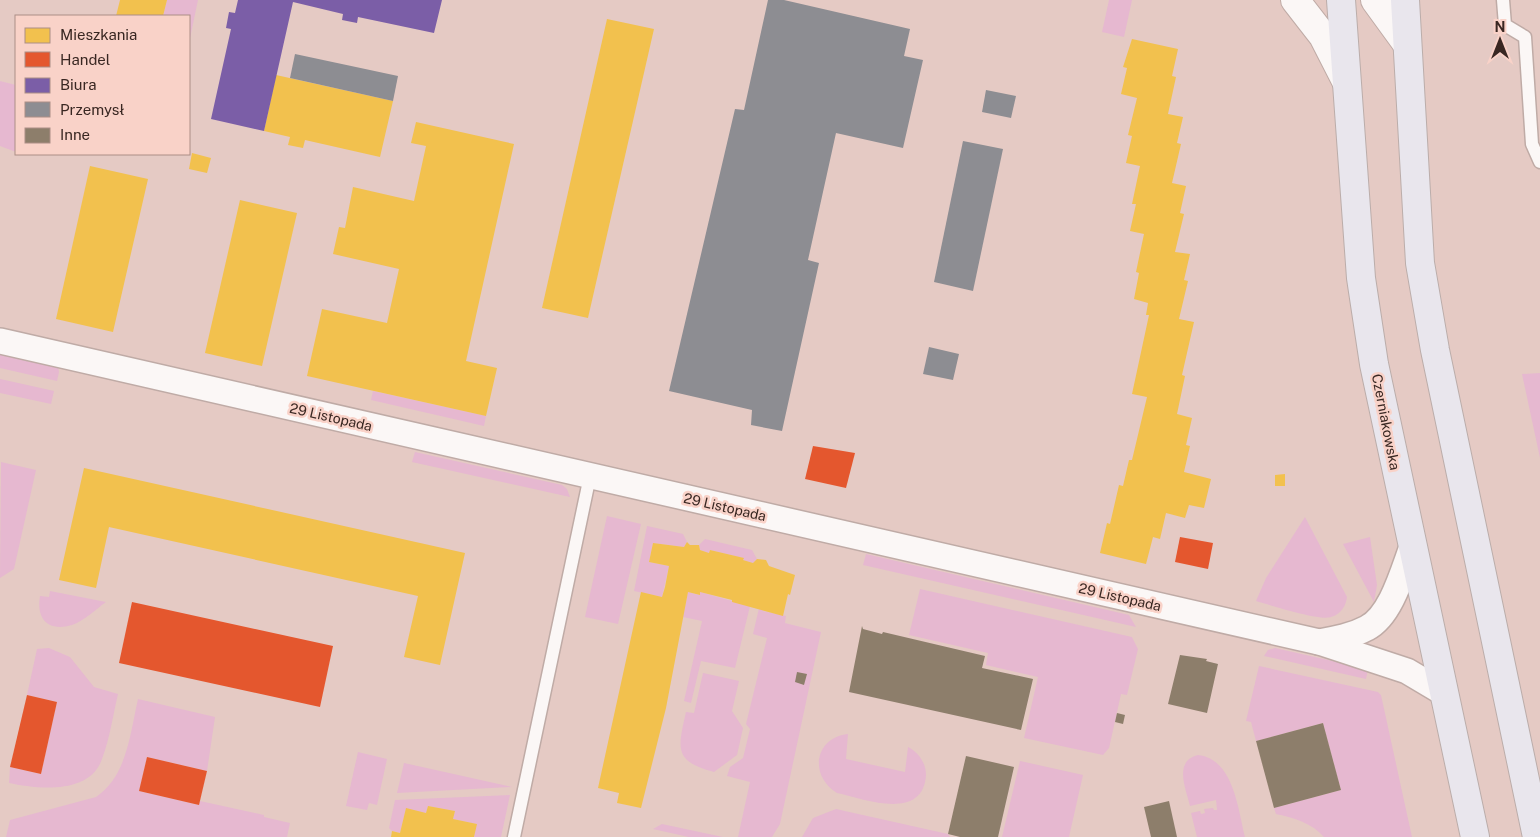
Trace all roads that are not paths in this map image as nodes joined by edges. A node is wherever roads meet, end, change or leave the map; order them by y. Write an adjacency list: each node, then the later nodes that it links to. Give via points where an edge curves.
1 (1295, 0): 7 (street, via 1323,36)
2 (1341, 0): 7 (main road, Czerniakowska)
3 (1376, 0): 6 (street)
4 (1405, 0): 6 (main road)
5 (1503, 0): 8 (lane, via 1505,25 1525,37 1532,144)
6 (1408, 44): 14 (main road, via 1420,262 1437,360)
7 (1346, 81): 11 (main road, Czerniakowska, via 1361,278 1374,364)
8 (1540, 162)
9 (0, 341): 10 (street, 29 Listopada)
10 (590, 476): 12 (street, 29 Listopada); 15 (lane)
11 (1412, 547): 12 (street, via 1396,590 1381,615 1369,627 1345,637); 13 (main road, Czerniakowska)
12 (1319, 642): 13 (street, 29 Listopada, via 1407,671)
13 (1444, 693): 16 (main road, Czerniakowska)
14 (1532, 779): 17 (main road)
15 (514, 837)
16 (1474, 837)
17 (1537, 837)

